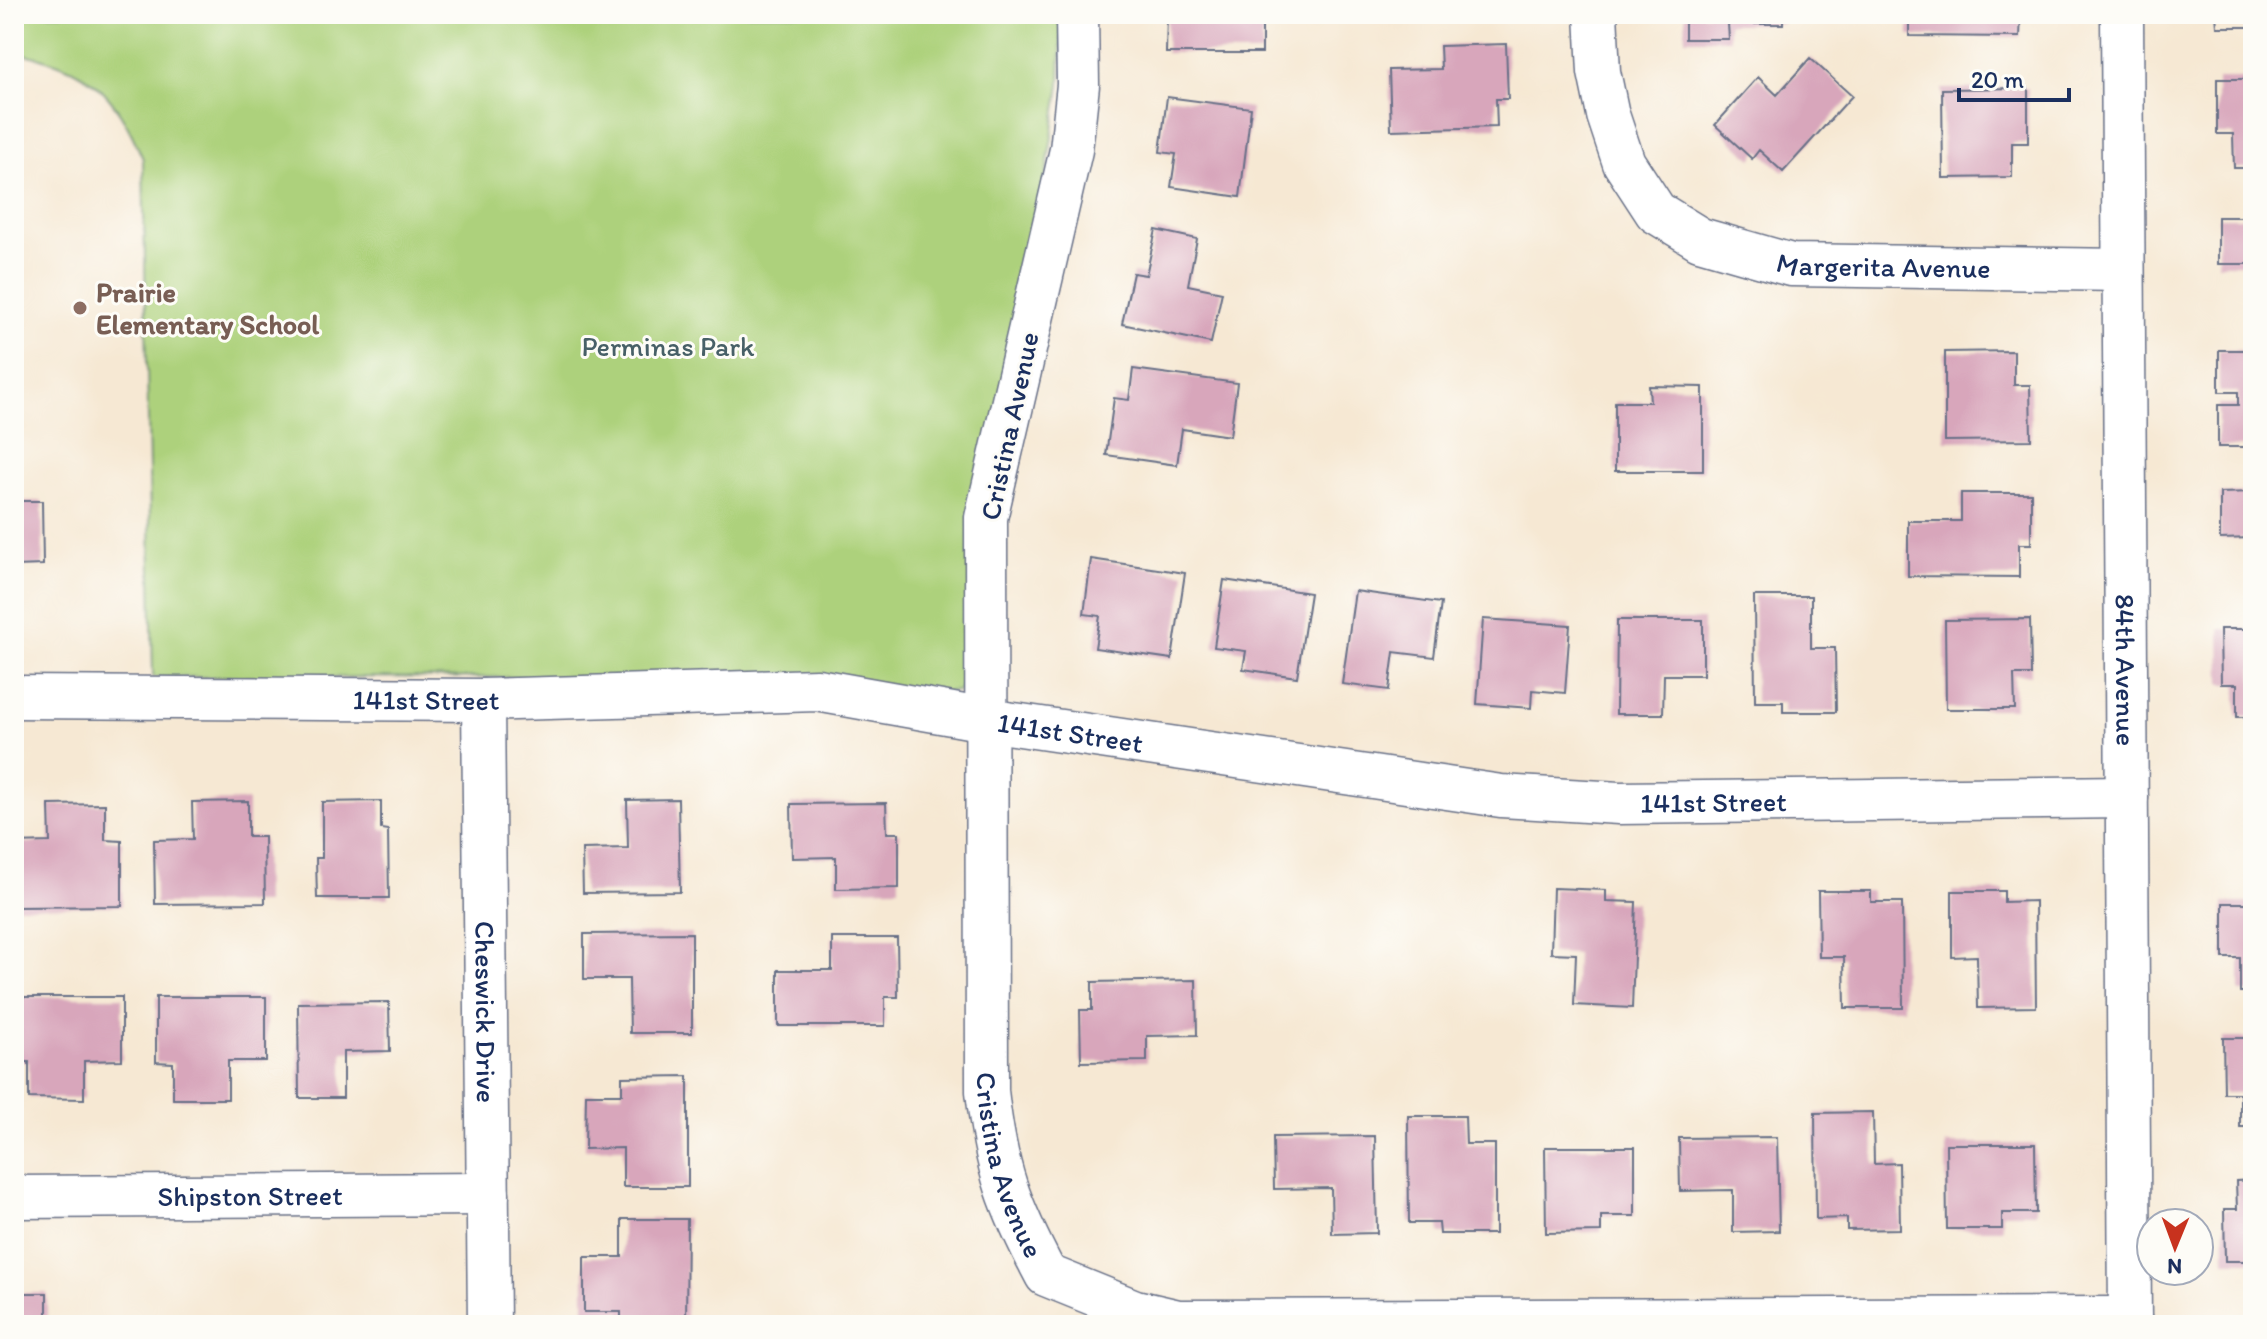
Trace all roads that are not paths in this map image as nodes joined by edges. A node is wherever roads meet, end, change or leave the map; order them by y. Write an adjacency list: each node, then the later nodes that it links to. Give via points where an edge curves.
1 (1077, 14): 7 (street, Cristina Avenue, via 1078,85 1071,150 986,518)
2 (1596, 14): 4 (street, Margerita Avenue, via 1599,72 1624,163 1656,212 1700,239 1791,265)
3 (2122, 14): 4 (street, 84th Avenue)
4 (2123, 270): 8 (street, 84th Avenue)
5 (14, 697): 6 (street, 141st Street)
6 (483, 700): 7 (street, 141st Street, via 817,690); 9 (street, Cheswick Drive)
7 (986, 720): 8 (street, 141st Street, via 1501,796 1619,803); 11 (street, Cristina Avenue, via 987,1091 1005,1192 1046,1275 1135,1311 1178,1321)
8 (2127, 797): 11 (street, 84th Avenue)
9 (488, 1194): 10 (street, Shipston Street); 12 (street, Cheswick Drive)
10 (14, 1197)
11 (2130, 1322)
12 (489, 1325)

